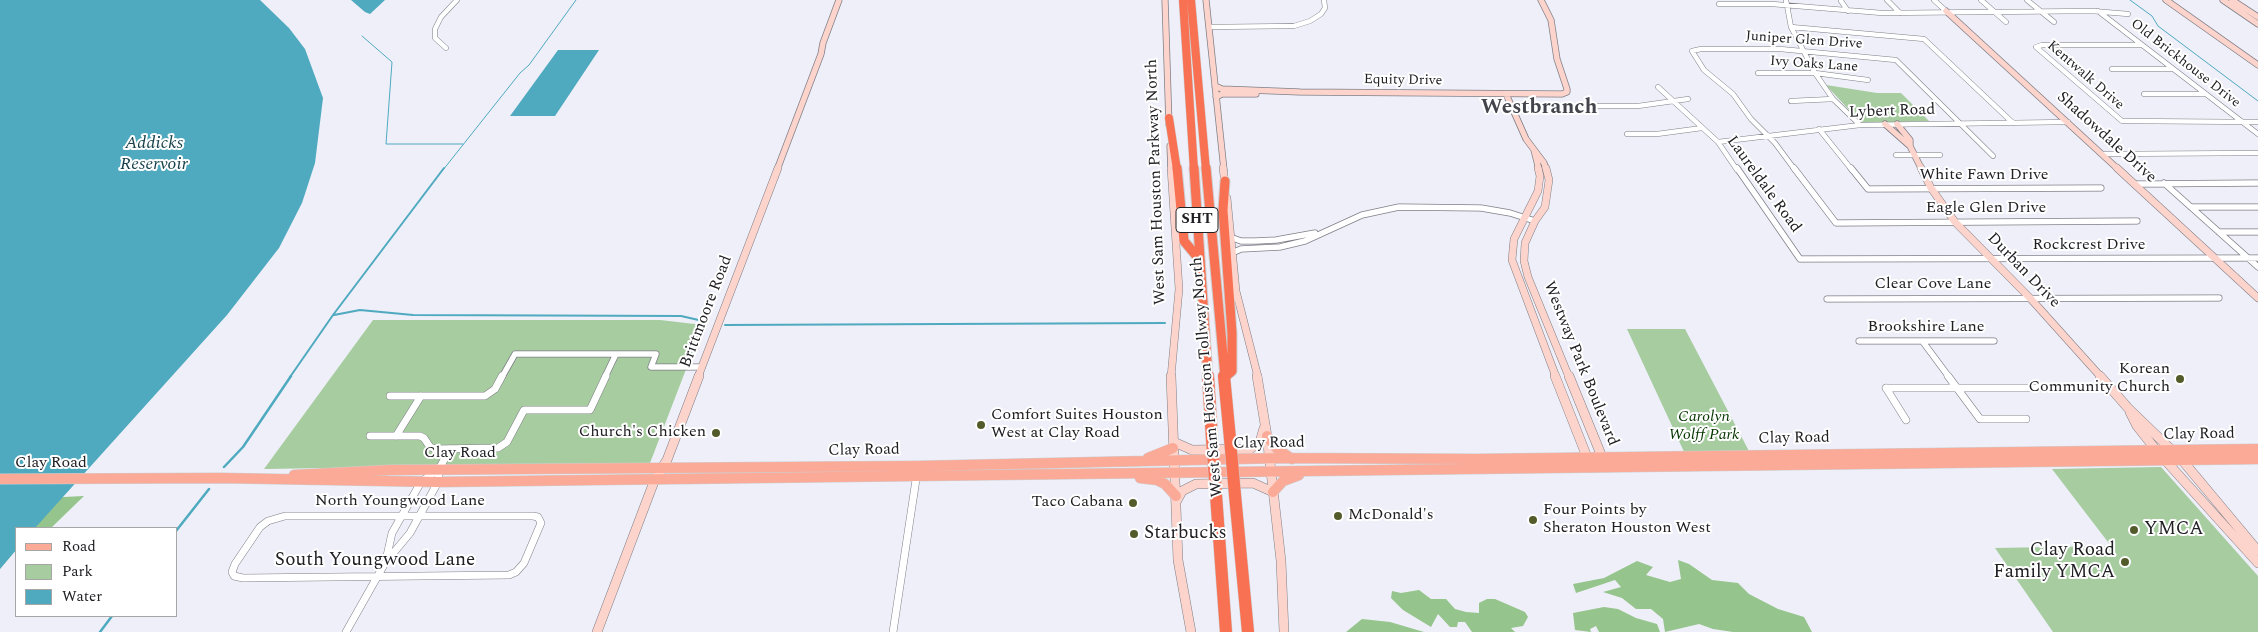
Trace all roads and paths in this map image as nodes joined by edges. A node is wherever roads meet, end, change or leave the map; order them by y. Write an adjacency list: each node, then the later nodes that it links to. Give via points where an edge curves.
1 (457, 0): 34 (street, via 434,29 435,38)
2 (839, 0): 109 (street, Brittmoore Road, via 819,62)
3 (1165, 0): 54 (street, West Sam Houston Parkway North)
4 (1183, 0): 98 (highway, West Sam Houston Tollway North / SHT)
5 (1191, 0): 110 (highway, West Sam Houston Tollway North / SHT)
6 (1206, 0): 31 (street)
7 (1324, 0): 31 (street, via 1325,8 1321,14 1310,22 1294,26)
8 (1541, 0): 45 (street, via 1550,20 1567,92)
9 (1841, 0): 20 (street)
10 (1887, 0): 25 (street)
11 (1934, 0): 21 (street, Shadowdale Drive)
12 (1981, 0): 22 (street)
13 (2027, 0): 23 (street)
14 (2166, 0): 36 (street)
15 (2223, 0): 30 (street)
16 (2232, 0): 27 (street)
17 (1739, 2): 18 (street); 19 (street)
18 (1787, 2): 20 (street); 32 (street)
19 (1719, 4)
20 (1848, 11): 25 (street)
21 (1946, 11): 22 (street); 25 (street); 55 (street, Shadowdale Drive)
22 (1993, 11): 23 (street); 28 (street)
23 (2040, 11): 24 (street); 29 (street)
24 (2098, 11): 26 (street); 33 (street, Old Brickhouse Drive)
25 (1900, 12)
26 (2128, 14)
27 (2258, 17)
28 (2006, 22)
29 (2054, 22)
30 (2258, 24)
31 (1209, 26): 42 (street)
32 (1791, 26): 35 (street); 59 (street, via 1921,38)
33 (2142, 45): 38 (street, Old Brickhouse Drive); 56 (street, Kentwalk Drive, via 2037,46 2036,49 2122,121)
34 (446, 48)
35 (1803, 50): 40 (street); 58 (street, Juniper Glen Drive, via 1896,60); 67 (street, Juniper Glen Drive, via 1694,49 1692,52 1704,70 1733,94)
36 (2258, 65)
37 (2112, 69): 38 (street)
38 (2173, 69): 47 (street, Old Brickhouse Drive)
39 (1758, 73): 40 (street, Ivy Oaks Lane)
40 (1815, 73): 41 (street, Ivy Oaks Lane); 49 (street)
41 (1868, 80)
42 (1215, 86): 44 (street, Equity Drive, via 1221,89); 48 (street)
43 (1658, 87): 51 (street, Laureldale Road)
44 (1300, 92): 45 (street, Equity Drive); 48 (street, Equity Drive, via 1222,94)
45 (1506, 94): 70 (street, Westway Park Boulevard)
46 (2144, 94): 47 (street)
47 (2206, 94): 56 (street, Old Brickhouse Drive)
48 (1216, 97): 77 (street)
49 (1833, 98): 52 (street); 62 (street)
50 (1688, 99): 51 (street)
51 (1673, 101): 53 (street, via 1638,106); 63 (street, Laureldale Road)
52 (1791, 101)
53 (1586, 106)
54 (1169, 118): 98 (highway, via 1181,194 1184,241); 121 (street, West Sam Houston Parkway North, via 1179,289 1171,371)
55 (2068, 122): 59 (street, Lybert Road); 72 (street, Shadowdale Drive)
56 (2242, 122): 57 (street); 66 (street, Old Brickhouse Drive)
57 (2258, 122)
58 (1959, 123): 59 (street, Lybert Road); 61 (street, Lybert Road); 76 (street)
59 (2014, 123)
60 (1885, 124): 61 (street, Lybert Road); 62 (street, Lybert Road); 69 (street, Durban Drive)
61 (1897, 124): 69 (street, Durban Drive, via 1910,140)
62 (1860, 125): 64 (street, Lybert Road)
63 (1702, 128): 65 (street); 68 (street, Laureldale Road)
64 (1819, 129): 67 (street, Lybert Road); 81 (street, White Fawn Drive, via 1868,189)
65 (1627, 134)
66 (2258, 134)
67 (1768, 136): 68 (street, Lybert Road); 88 (street, Eagle Glen Drive, via 1836,222)
68 (1718, 142): 99 (street, Laureldale Road)
69 (1910, 146): 74 (street, Durban Drive)
70 (1534, 150): 85 (street, Westway Park Boulevard, via 1540,176 1538,191); 86 (street, Westway Park Boulevard, via 1544,163 1550,180 1545,208)
71 (2258, 153): 72 (street)
72 (2102, 154): 79 (street, Shadowdale Drive)
73 (1896, 155): 74 (street)
74 (1916, 155): 75 (street); 81 (street, Durban Drive)
75 (1940, 156)
76 (1993, 156)
77 (1225, 181): 92 (street); 110 (highway, via 1232,370)
78 (2258, 183): 80 (street)
79 (2135, 184): 80 (street); 95 (street, Shadowdale Drive)
80 (2164, 184): 83 (street)
81 (1931, 188): 82 (street, White Fawn Drive); 88 (street, Durban Drive)
82 (2101, 188)
83 (2191, 207): 84 (street); 90 (street)
84 (2258, 207)
85 (1525, 217): 86 (street); 89 (street, via 1481,208 1399,207 1362,215); 130 (street, Westway Park Boulevard, via 1514,239 1512,260)
86 (1535, 221): 131 (street, Westway Park Boulevard, via 1525,243 1524,261 1528,277)
87 (2137, 221): 88 (street, Eagle Glen Drive)
88 (1955, 222): 94 (street, Durban Drive)
89 (1324, 231): 92 (street, via 1276,240 1241,241); 93 (street, via 1288,245 1241,249)
90 (2219, 232): 91 (street); 96 (street)
91 (2258, 232)
92 (1230, 237): 93 (street)
93 (1232, 253): 118 (street, via 1236,291 1255,362)
94 (1989, 258): 95 (street, Rockcrest Drive); 99 (street, Rockcrest Drive); 101 (street, Durban Drive)
95 (2215, 258): 96 (street, Rockcrest Drive); 103 (street, Shadowdale Drive)
96 (2248, 258): 97 (street, Rockcrest Drive); 100 (street)
97 (2258, 258)
98 (1199, 259): 180 (highway, West Sam Houston Tollway North / SHT, bridge)
99 (1800, 259)
100 (2258, 267)
101 (2030, 298): 102 (street, Clear Cove Lane); 104 (street, Clear Cove Lane); 112 (street, Durban Drive)
102 (2219, 298)
103 (2258, 298)
104 (1826, 299)
105 (1859, 341): 107 (street, Brookshire Lane)
106 (1994, 341): 107 (street, Brookshire Lane)
107 (1923, 342): 111 (street)
108 (616, 354): 109 (street, via 656,354 651,367); 114 (street, via 515,354 495,389 485,396); 122 (street, via 590,410 524,410 502,447)
109 (702, 367): 149 (street, Brittmoore Road)
110 (1224, 377): 181 (highway, West Sam Houston Tollway North / SHT, bridge)
111 (1956, 388): 112 (street); 116 (street, via 1980,420); 117 (street, via 1886,388)
112 (2110, 388): 115 (street, Durban Drive)
113 (390, 396): 114 (street)
114 (421, 396): 120 (street)
115 (2128, 408): 124 (street, Durban Drive); 125 (street, Durban Drive)
116 (2026, 419)
117 (1906, 420)
118 (1265, 431): 121 (street, via 1260,442 1250,449 1192,450); 132 (street); 133 (main road, via 1276,448)
119 (370, 436): 120 (street)
120 (396, 436): 122 (street, via 420,436 433,448)
121 (1173, 445): 136 (main road, via 1148,458); 137 (street, West Sam Houston Parkway North)
122 (450, 449): 152 (street)
123 (2258, 449): 125 (main road, Clay Road)
124 (2156, 450): 125 (main road, Clay Road); 126 (main road, Clay Road); 138 (street, Durban Drive)
125 (2173, 450): 139 (street, Durban Drive)
126 (2053, 452): 127 (main road, Clay Road); 140 (main road)
127 (1947, 453): 128 (main road, Clay Road); 141 (main road)
128 (1848, 454): 129 (main road, Clay Road); 144 (main road)
129 (1760, 455): 131 (main road, Clay Road); 146 (main road)
130 (1587, 457): 131 (main road, Clay Road); 134 (main road, Clay Road); 148 (street, Westway Park Boulevard)
131 (1602, 457): 148 (street, Westway Park Boulevard)
132 (1269, 459): 133 (main road, Clay Road); 137 (main road, Clay Road); 155 (street)
133 (1292, 459): 143 (main road, Clay Road)
134 (1477, 459): 143 (main road, Clay Road); 151 (main road)
135 (2258, 459): 139 (main road, Clay Road)
136 (1124, 460): 137 (main road, Clay Road); 142 (main road, Clay Road)
137 (1174, 460): 154 (street, West Sam Houston Parkway North)
138 (2164, 460): 139 (main road, Clay Road); 140 (main road, Clay Road); 174 (street, Durban Drive)
139 (2182, 460): 172 (street, Durban Drive)
140 (2060, 462): 141 (main road, Clay Road)
141 (1955, 463): 144 (main road, Clay Road)
142 (1038, 464): 145 (main road, Clay Road); 157 (main road)
143 (1378, 464): 151 (main road, Clay Road); 153 (main road, Clay Road)
144 (1856, 464): 146 (main road, Clay Road)
145 (918, 466): 147 (main road, Clay Road); 158 (street)
146 (1766, 466): 148 (main road, Clay Road)
147 (788, 467): 149 (main road, Clay Road); 160 (main road)
148 (1599, 467): 151 (main road, Clay Road)
149 (664, 468): 150 (main road, Clay Road); 163 (street, Brittmoore Road)
150 (539, 469): 152 (main road, Clay Road); 162 (main road)
151 (1480, 469)
152 (439, 470): 159 (main road, Clay Road); 164 (street); 165 (street)
153 (1311, 472): 155 (main road, Clay Road); 166 (main road, via 1289,478)
154 (1174, 473): 155 (main road, Clay Road); 156 (main road, Clay Road); 167 (street, West Sam Houston Parkway North)
155 (1271, 473): 166 (street)
156 (1110, 474): 157 (main road, Clay Road); 167 (main road, via 1157,480 1165,484)
157 (1037, 476): 158 (main road, Clay Road)
158 (916, 477): 160 (main road, Clay Road); 178 (street)
159 (221, 478): 161 (main road, Clay Road); 164 (main road, Clay Road)
160 (786, 478): 163 (main road, Clay Road)
161 (0, 479)
162 (533, 480): 163 (main road, Clay Road); 165 (main road, Clay Road)
163 (655, 480): 177 (street, Brittmoore Road)
164 (421, 482): 165 (main road, Clay Road); 168 (street)
165 (438, 482): 169 (street)
166 (1273, 492): 167 (street, via 1249,483 1196,484 1182,491); 182 (street, via 1281,561)
167 (1176, 499): 179 (street, West Sam Houston Parkway North, via 1178,560)
168 (402, 516): 169 (street, North Youngwood Lane); 171 (street, North Youngwood Lane, via 278,517 260,526); 173 (street, via 392,533)
169 (420, 516): 170 (street, North Youngwood Lane, via 538,518 541,523); 173 (street)
170 (533, 543): 175 (street, South Youngwood Lane, via 521,568 509,575)
171 (246, 547): 175 (street, South Youngwood Lane, via 235,564 234,576)
172 (2258, 551)
173 (386, 562): 175 (street)
174 (2258, 563)
175 (378, 576): 176 (street)
176 (346, 632)
177 (597, 632)
178 (893, 632)
179 (1191, 632)
180 (1226, 632)
181 (1248, 632)
182 (1284, 632)

